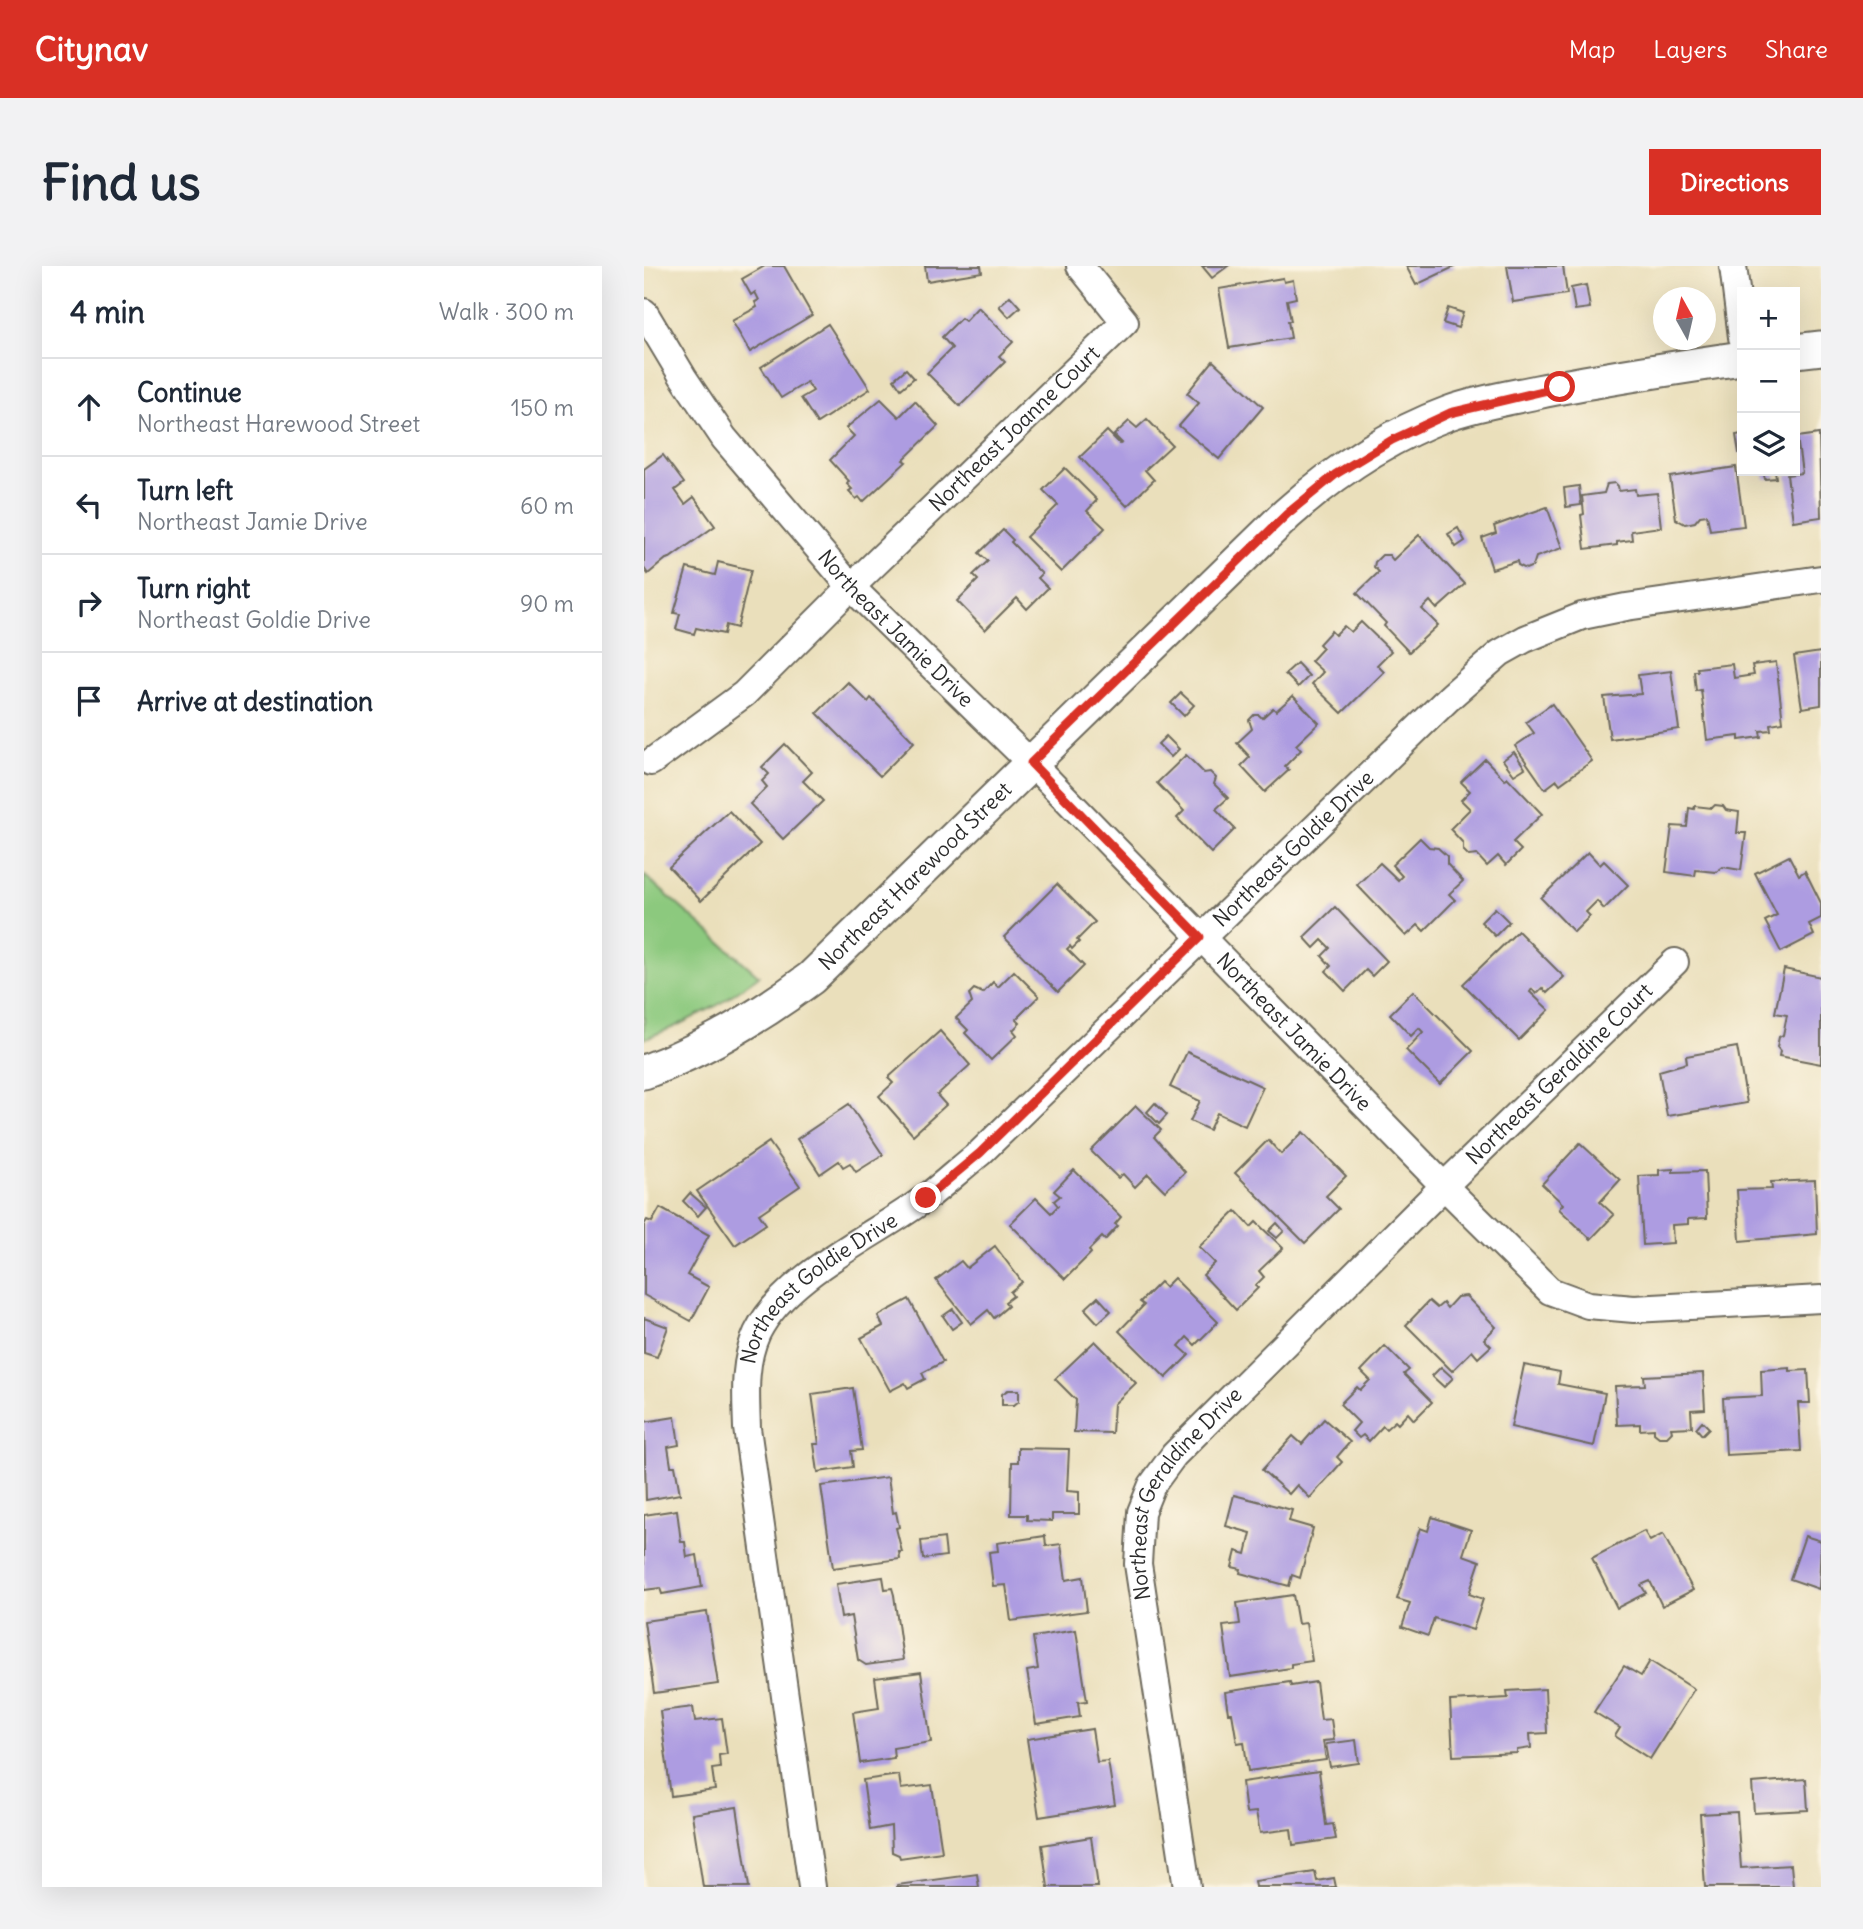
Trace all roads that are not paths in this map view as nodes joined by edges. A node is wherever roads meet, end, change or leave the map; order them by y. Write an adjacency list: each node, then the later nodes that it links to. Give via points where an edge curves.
1 (1080, 266): 9 (street, Northeast Joanne Court, via 1125,322)
2 (1733, 266): 3 (street)
3 (1737, 298)
4 (644, 312): 9 (street, Northeast Jamie Drive, via 724,438)
5 (1821, 348): 6 (street)
6 (1800, 350)
7 (1737, 359): 11 (street, Northeast Harewood Street, via 1560,387 1480,405 1450,413 1392,440 1336,474 1287,514)
8 (1821, 579): 12 (street, Northeast Goldie Drive, via 1582,616 1500,653)
9 (851, 587): 10 (street, via 744,694); 11 (street, Northeast Jamie Drive)
10 (651, 762)
11 (1031, 763): 12 (street, Northeast Jamie Drive); 14 (street, Northeast Harewood Street, via 811,978 733,1032)
12 (1200, 937): 15 (street, Northeast Jamie Drive); 17 (street, Northeast Goldie Drive, via 980,1153 926,1198 797,1284 757,1333 747,1361 747,1428)
13 (1675, 962): 15 (street, Northeast Geraldine Court)
14 (644, 1072)
15 (1444, 1186): 16 (street, Northeast Jamie Drive, via 1550,1291 1588,1306 1634,1309); 18 (street, Northeast Geraldine Drive, via 1174,1455 1152,1485 1141,1512 1138,1564)
16 (1821, 1299)
17 (813, 1887)
18 (1187, 1887)

